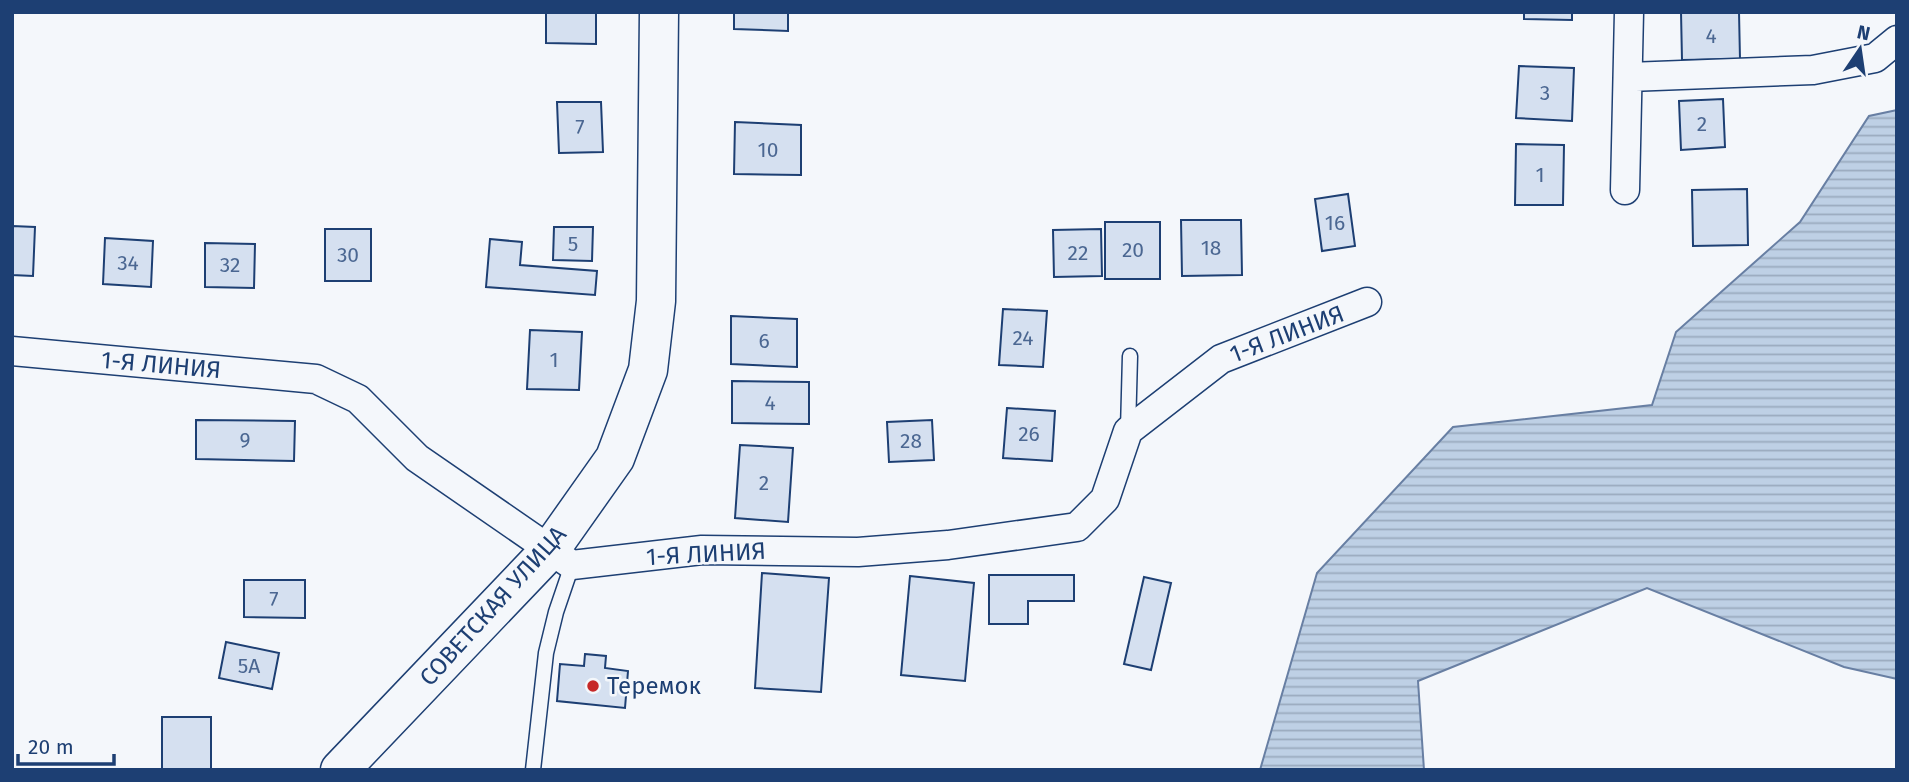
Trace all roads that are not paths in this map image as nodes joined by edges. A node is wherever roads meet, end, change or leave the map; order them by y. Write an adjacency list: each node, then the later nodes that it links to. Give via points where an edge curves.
1 (659, 12): 10 (main road, СОВЕТСКАЯ УЛИЦА, via 656,301 648,370 615,458)
2 (1629, 12): 4 (street)
3 (1897, 40): 4 (street, via 1875,58 1813,70)
4 (1629, 77): 5 (street)
5 (1625, 190)
6 (1367, 302): 9 (street, 1-Я ЛИНИЯ, via 1221,359)
7 (12, 351): 10 (street, 1-Я ЛИНИЯ, via 316,379 358,399 417,458)
8 (1130, 356): 9 (lane)
9 (1128, 431): 10 (street, 1-Я ЛИНИЯ, via 1105,499 1077,527 858,552 702,550)
10 (561, 557): 11 (main road, СОВЕТСКАЯ УЛИЦА); 12 (lane)
11 (340, 770)
12 (533, 770)

